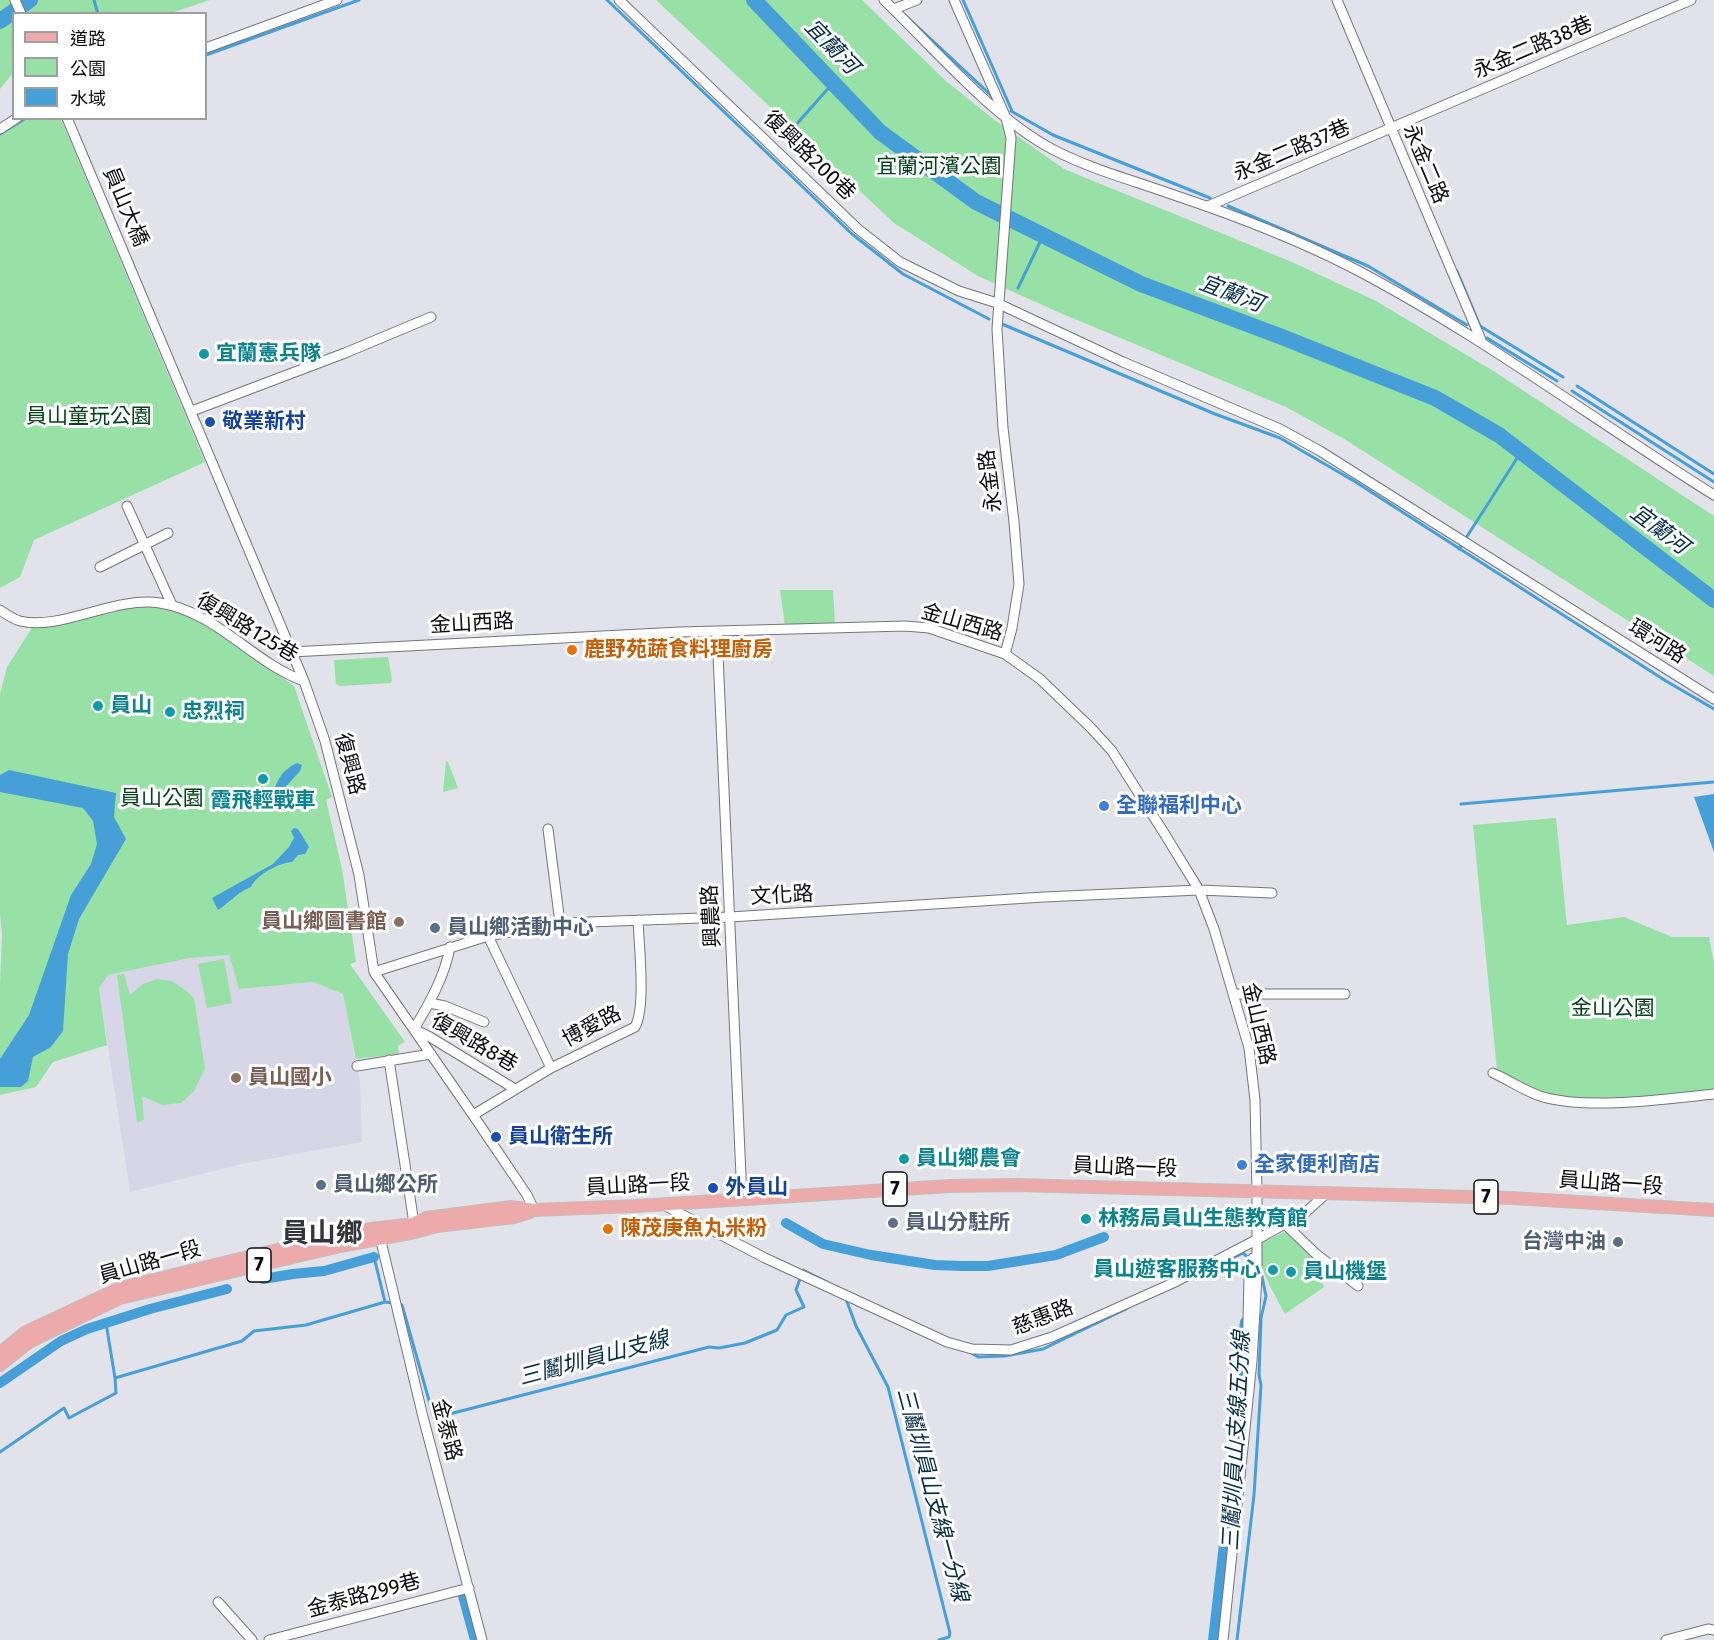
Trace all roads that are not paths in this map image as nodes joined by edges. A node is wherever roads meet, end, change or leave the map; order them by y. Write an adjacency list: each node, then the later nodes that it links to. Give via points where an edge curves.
1 (337, 0): 9 (street)
2 (619, 0): 16 (street, 復興路200巷, via 858,229 900,262 959,291)
3 (884, 0): 8 (street)
4 (917, 0): 8 (street)
5 (954, 0): 10 (street, 永金路)
6 (1336, 0): 13 (street, 永金二路)
7 (1690, 0): 13 (street, 永金二路38巷)
8 (894, 9): 10 (street)
9 (207, 48)
10 (1006, 118): 15 (street, via 1050,148 1081,163); 16 (street, 永金路, via 1011,138)
11 (14, 120): 14 (street)
12 (69, 120): 17 (street, 員山大橋)
13 (1390, 128): 15 (street, 永金二路37巷); 19 (street, 永金二路)
14 (0, 129)
15 (1208, 206): 19 (street, via 1345,264)
16 (997, 303): 29 (street, 復興路200巷, via 1280,429); 31 (street, 永金路, via 1001,408 1019,584)
17 (149, 309): 20 (street, 復興路)
18 (430, 317): 20 (street)
19 (1482, 342): 21 (street)
20 (192, 411): 30 (street, 復興路)
21 (1712, 494)
22 (127, 506): 24 (street)
23 (168, 533): 24 (street)
24 (144, 544): 25 (street); 26 (street)
25 (100, 567)
26 (172, 605): 27 (street, 復興路125巷, via 139,602 42,623 18,621); 32 (street, 復興路125巷, via 234,637 284,674)
27 (0, 610)
28 (717, 632): 30 (street, 金山西路); 31 (street, 金山西路, via 905,626 928,628); 37 (street, 興農路)
29 (1611, 635): 33 (street, 環河路)
30 (291, 652): 32 (street, 復興路)
31 (1005, 654): 35 (street, 金山西路, via 1040,679 1112,751)
32 (304, 681): 42 (street, 復興路, via 325,741 359,875)
33 (1714, 699)
34 (548, 829): 39 (street)
35 (1199, 890): 36 (street, 文化路); 37 (street, 文化路); 43 (street, 金山西路)
36 (1272, 893)
37 (730, 917): 38 (street, 文化路); 58 (street, 興農路)
38 (638, 920): 39 (street, 文化路); 51 (street, 博愛路, via 640,1002 635,1027)
39 (560, 923): 40 (street, 文化路)
40 (488, 936): 41 (street, 文化路); 51 (street)
41 (450, 947): 42 (street, 文化路); 45 (street)
42 (374, 972): 47 (street, 復興路)
43 (1234, 994): 44 (street); 56 (street, 金山西路, via 1249,1048)
44 (1345, 994)
45 (429, 1004): 46 (street, via 445,1006); 47 (street)
46 (484, 1022)
47 (414, 1029): 48 (street, 復興路); 53 (street, 復興路8巷)
48 (430, 1054): 49 (street); 55 (street, 復興路)
49 (389, 1060): 50 (street); 63 (street)
50 (357, 1066)
51 (550, 1068): 53 (street, 博愛路)
52 (1493, 1073): 54 (street, via 1544,1097 1584,1103)
53 (515, 1089): 55 (street, 博愛路)
54 (1714, 1094)
55 (473, 1115): 60 (street, 復興路)
56 (1257, 1191): 57 (main road, 員山路一段 / 7); 58 (main road, 員山路一段 / 7, via 1015,1185); 65 (street, 金山西路)
57 (1329, 1192): 61 (main road, 員山路一段 / 7); 62 (street, 慈惠路)
58 (742, 1198): 59 (main road, 員山路一段 / 7)
59 (662, 1204): 60 (main road, 員山路一段 / 7); 65 (street, 慈惠路, via 765,1258 972,1350 1011,1350 1052,1337 1173,1283)
60 (534, 1210): 63 (main road, 員山路一段 / 7, via 511,1207 426,1218)
61 (1714, 1210)
62 (1285, 1224): 65 (street, 慈惠路); 66 (street)
63 (414, 1228): 64 (main road, 員山路一段 / 7)
64 (379, 1233): 67 (main road, 員山路一段 / 7, via 306,1243 120,1288 26,1332); 68 (main road, 員山路一段 / 7, via 120,1298 29,1342); 69 (street, 金泰路)
65 (1256, 1240): 75 (street, 金山西路, via 1250,1384)
66 (1358, 1286)
67 (0, 1353)
68 (0, 1365)
69 (469, 1588): 73 (street, 金泰路299巷); 74 (street, 金泰路)
70 (218, 1602): 72 (street)
71 (1714, 1630): 76 (street)
72 (252, 1640)
73 (269, 1640)
74 (482, 1640)
75 (1223, 1640)
76 (1666, 1640)

